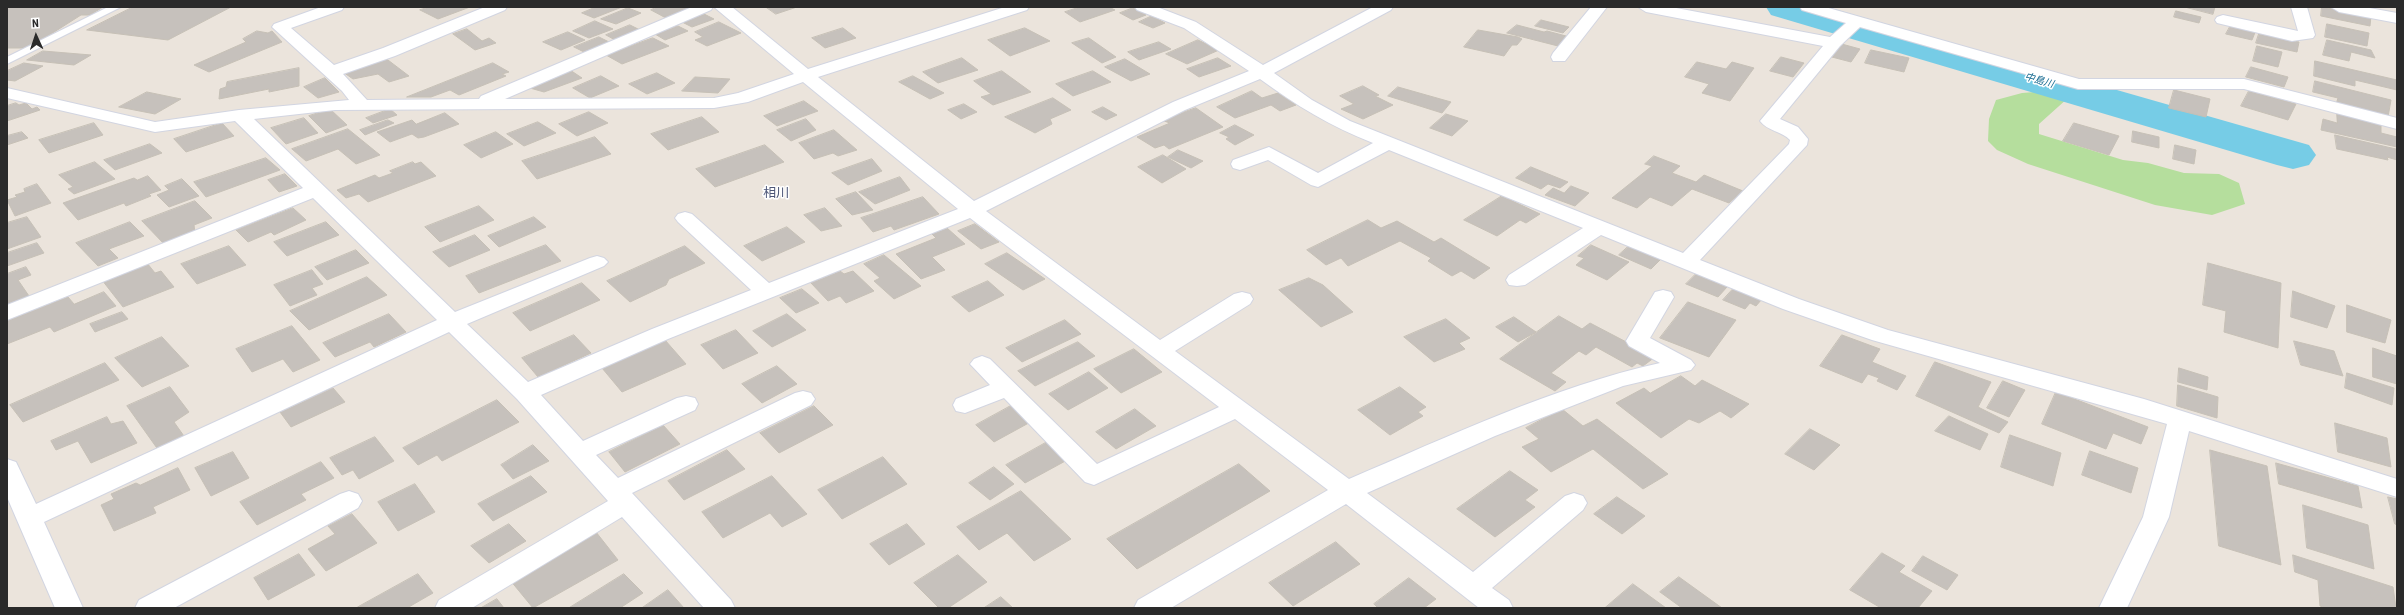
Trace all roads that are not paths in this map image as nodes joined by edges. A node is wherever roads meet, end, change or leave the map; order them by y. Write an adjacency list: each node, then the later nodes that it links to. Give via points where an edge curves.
1 (116, 7): 18 (lane)
2 (336, 7): 19 (street, via 280,27)
3 (499, 7): 19 (street, via 389,52)
4 (1021, 7): 21 (street)
5 (1143, 7): 20 (street, via 1190,26)
6 (1355, 7): 13 (street)
7 (1599, 7): 17 (street)
8 (1646, 7): 16 (street)
9 (1808, 7): 16 (street)
10 (2299, 7): 15 (street, via 2307,35 2292,36)
11 (2339, 7): 14 (street)
12 (722, 8): 21 (street); 23 (street)
13 (1379, 10): 20 (street)
14 (2397, 18)
15 (2223, 20)
16 (1848, 30): 26 (street, via 2078,84 2244,84); 34 (street, via 1769,121 1792,131 1799,139 1798,145)
17 (1559, 57)
18 (7, 61)
19 (331, 72): 24 (street, via 348,87)
20 (1262, 72): 27 (street, via 1306,104 1344,125); 30 (street, via 1179,106)
21 (806, 75): 23 (street, via 742,98 714,103); 30 (street)
22 (7, 93): 25 (street, via 155,127)
23 (478, 104): 24 (street)
24 (362, 105): 25 (street, via 335,105)
25 (239, 115): 29 (street)
26 (2397, 124)
27 (1388, 143): 28 (street, via 1318,180 1269,153); 32 (street)
28 (1240, 164)
29 (316, 190): 39 (street); 40 (street)
30 (972, 210): 36 (street); 41 (street)
31 (685, 218): 36 (street)
32 (1599, 227): 34 (street); 35 (street)
33 (597, 262): 40 (street)
34 (1687, 262): 49 (street, via 1790,304 1880,335)
35 (1517, 280)
36 (766, 292): 44 (street, via 660,334)
37 (1663, 297): 53 (street, via 1637,341 1683,365 1617,380 1486,430)
38 (1242, 299): 41 (street)
39 (7, 313)
40 (452, 322): 44 (street); 57 (street)
41 (1160, 350): 48 (street)
42 (982, 364): 43 (street)
43 (1007, 387): 47 (street); 48 (street, via 1094,476)
44 (525, 393): 50 (street)
45 (803, 399): 54 (street)
46 (686, 404): 50 (street)
47 (965, 405)
48 (1238, 408): 53 (street)
49 (2180, 419): 52 (street); 65 (street, via 2156,517)
50 (579, 453): 54 (street)
51 (7, 468): 57 (street)
52 (2397, 488)
53 (1347, 491): 58 (street); 63 (street)
54 (620, 497): 61 (street); 62 (street)
55 (349, 501): 60 (street)
56 (1574, 502): 58 (street)
57 (29, 518): 59 (street)
58 (1473, 588): 64 (street)
59 (69, 608)
60 (149, 608)
61 (449, 608)
62 (721, 608)
63 (1148, 608)
64 (1499, 608)
65 (2113, 608)

